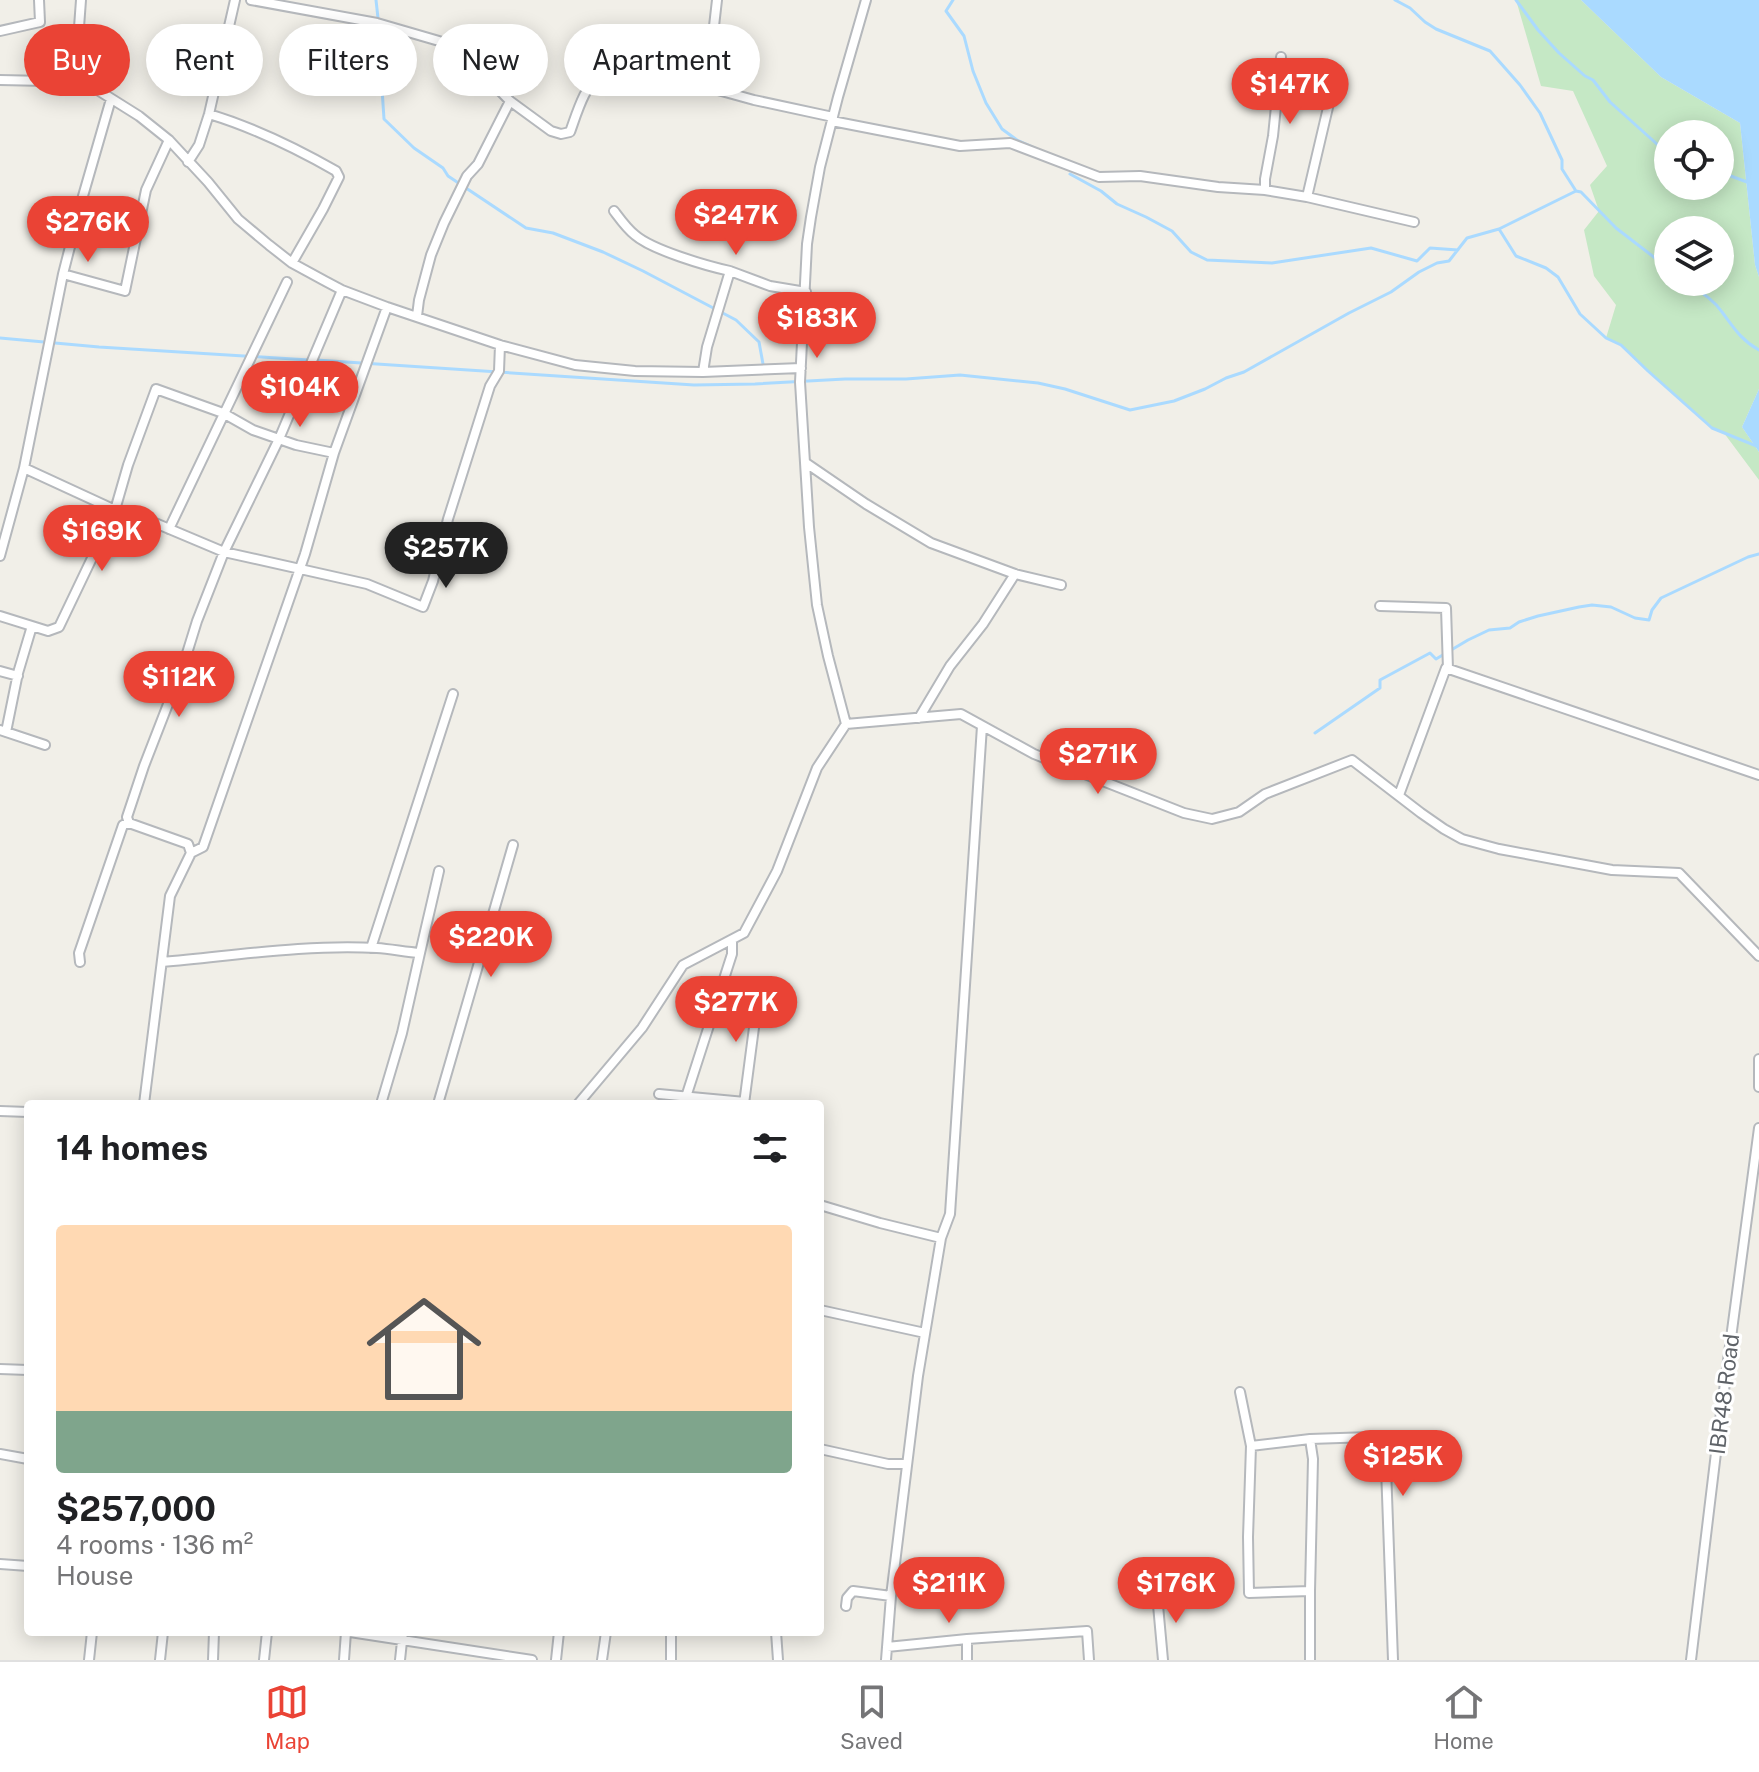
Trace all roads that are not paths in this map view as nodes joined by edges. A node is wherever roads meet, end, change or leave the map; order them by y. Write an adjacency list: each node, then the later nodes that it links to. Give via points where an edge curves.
1 (39, 0): 9 (street, via 40,22)
2 (81, 0): 7 (street)
3 (235, 0): 17 (street)
4 (251, 0): 16 (street, via 377,23 439,41 462,52)
5 (717, 0): 8 (street)
6 (866, 0): 18 (street)
7 (79, 24)
8 (714, 24)
9 (0, 31)
10 (1281, 57): 21 (street)
11 (1339, 72): 22 (street)
12 (0, 80): 15 (street, via 74,83)
13 (585, 96): 16 (street, via 570,132 561,134)
14 (740, 96): 18 (street)
15 (111, 99): 19 (street); 27 (street)
16 (510, 101): 32 (street, via 444,223)
17 (209, 114): 20 (street); 25 (street, via 280,140 336,171 339,177)
18 (832, 119): 21 (street, via 960,146 1010,143 1099,177 1140,176); 30 (street, via 811,217)
19 (169, 140): 20 (street); 27 (street, via 146,190 125,291)
20 (188, 162): 25 (street, via 238,219)
21 (1265, 190): 22 (street)
22 (1307, 197): 24 (street)
23 (614, 211): 26 (street, via 635,236 653,246)
24 (1414, 222)
25 (292, 263): 29 (street)
26 (730, 271): 30 (street); 35 (street)
27 (63, 274): 40 (street)
28 (287, 282): 36 (street)
29 (342, 290): 31 (street); 37 (street)
30 (806, 292): 34 (street)
31 (387, 307): 32 (street); 38 (street)
32 (417, 316): 33 (street)
33 (500, 345): 35 (street, via 575,365); 45 (street, via 499,371 423,607 367,584)
34 (801, 368): 35 (street); 39 (street)
35 (703, 372)
36 (223, 413): 37 (street); 41 (street, via 156,389); 42 (street)
37 (279, 439): 38 (street); 43 (street)
38 (334, 453): 45 (street)
39 (806, 463): 46 (street, via 931,543); 56 (street, via 817,605)
40 (24, 468): 41 (street); 44 (street)
41 (115, 510): 42 (street); 50 (street, via 59,627 48,631)
42 (169, 529): 43 (street)
43 (224, 552): 45 (street); 62 (street, via 144,766)
44 (0, 556)
45 (299, 569): 64 (street, via 203,847)
46 (1015, 574): 47 (street); 55 (street)
47 (1061, 585)
48 (1380, 606): 51 (street, via 1446,608)
49 (0, 616): 50 (street)
50 (32, 626): 53 (street)
51 (1448, 669): 60 (street); 61 (street)
52 (0, 671): 53 (street)
53 (18, 676): 58 (street)
54 (453, 694): 67 (street)
55 (919, 718): 56 (street); 57 (street, via 961,714)
56 (846, 724): 66 (street, via 817,768 777,871 744,933)
57 (982, 726): 61 (street, via 1034,754 1212,819 1239,812 1265,794 1352,760); 87 (street, via 952,1196)
58 (3, 731): 59 (street)
59 (45, 745)
60 (1759, 775)
61 (1399, 795): 69 (street, via 1462,839 1601,868 1679,873)
62 (129, 823): 64 (street, via 188,844); 70 (street, via 123,825)
63 (513, 845): 79 (street)
64 (191, 853): 71 (street, via 170,896)
65 (439, 871): 68 (street)
66 (732, 940): 72 (street); 80 (street, via 683,965 642,1028)
67 (371, 948): 68 (street); 71 (street)
68 (420, 953): 78 (street)
69 (1759, 956)
70 (80, 962)
71 (162, 962): 77 (street)
72 (719, 991): 76 (street); 82 (street, via 758,997)
73 (1759, 1059): 74 (street)
74 (1759, 1087)
75 (659, 1094): 76 (street)
76 (686, 1097): 81 (street)
77 (145, 1100)
78 (382, 1100)
79 (439, 1100)
80 (581, 1100)
81 (715, 1100)
82 (744, 1100)
83 (0, 1111): 84 (street)
84 (24, 1112)
85 (1759, 1128): 136 (street, IBR48 Road)
86 (824, 1206): 87 (street)
87 (941, 1238): 89 (street)
88 (824, 1311): 89 (street)
89 (925, 1333): 98 (street)
90 (0, 1369): 91 (street)
91 (24, 1370)
92 (1240, 1392): 94 (street)
93 (1310, 1439): 94 (street); 101 (street); 135 (street, via 1385,1440)
94 (1251, 1446): 101 (street, via 1249,1593)
95 (824, 1450): 98 (street)
96 (0, 1454): 97 (street)
97 (24, 1458)
98 (907, 1464): 103 (street)
99 (0, 1564): 100 (street)
100 (24, 1566)
101 (1310, 1591): 134 (street)
102 (1157, 1594): 133 (street)
103 (891, 1596): 104 (street, via 853,1591); 116 (street)
104 (846, 1606)
105 (92, 1636): 118 (street)
106 (163, 1636): 119 (street)
107 (214, 1636): 120 (street)
108 (267, 1636): 121 (street)
109 (347, 1636): 122 (street)
110 (403, 1636): 117 (street); 123 (street)
111 (559, 1636): 126 (street)
112 (605, 1636): 127 (street)
113 (671, 1636): 128 (street)
114 (776, 1636): 129 (street)
115 (967, 1639): 116 (street); 131 (street); 132 (street, via 1087,1631)
116 (887, 1647): 130 (street)
117 (458, 1649): 124 (street); 125 (street)
118 (89, 1660)
119 (160, 1660)
120 (213, 1660)
121 (264, 1660)
122 (344, 1660)
123 (400, 1660)
124 (457, 1660)
125 (532, 1660)
126 (556, 1660)
127 (602, 1660)
128 (671, 1660)
129 (778, 1660)
130 (886, 1660)
131 (967, 1660)
132 (1089, 1660)
133 (1163, 1660)
134 (1310, 1660)
135 (1393, 1660)
136 (1691, 1660)

